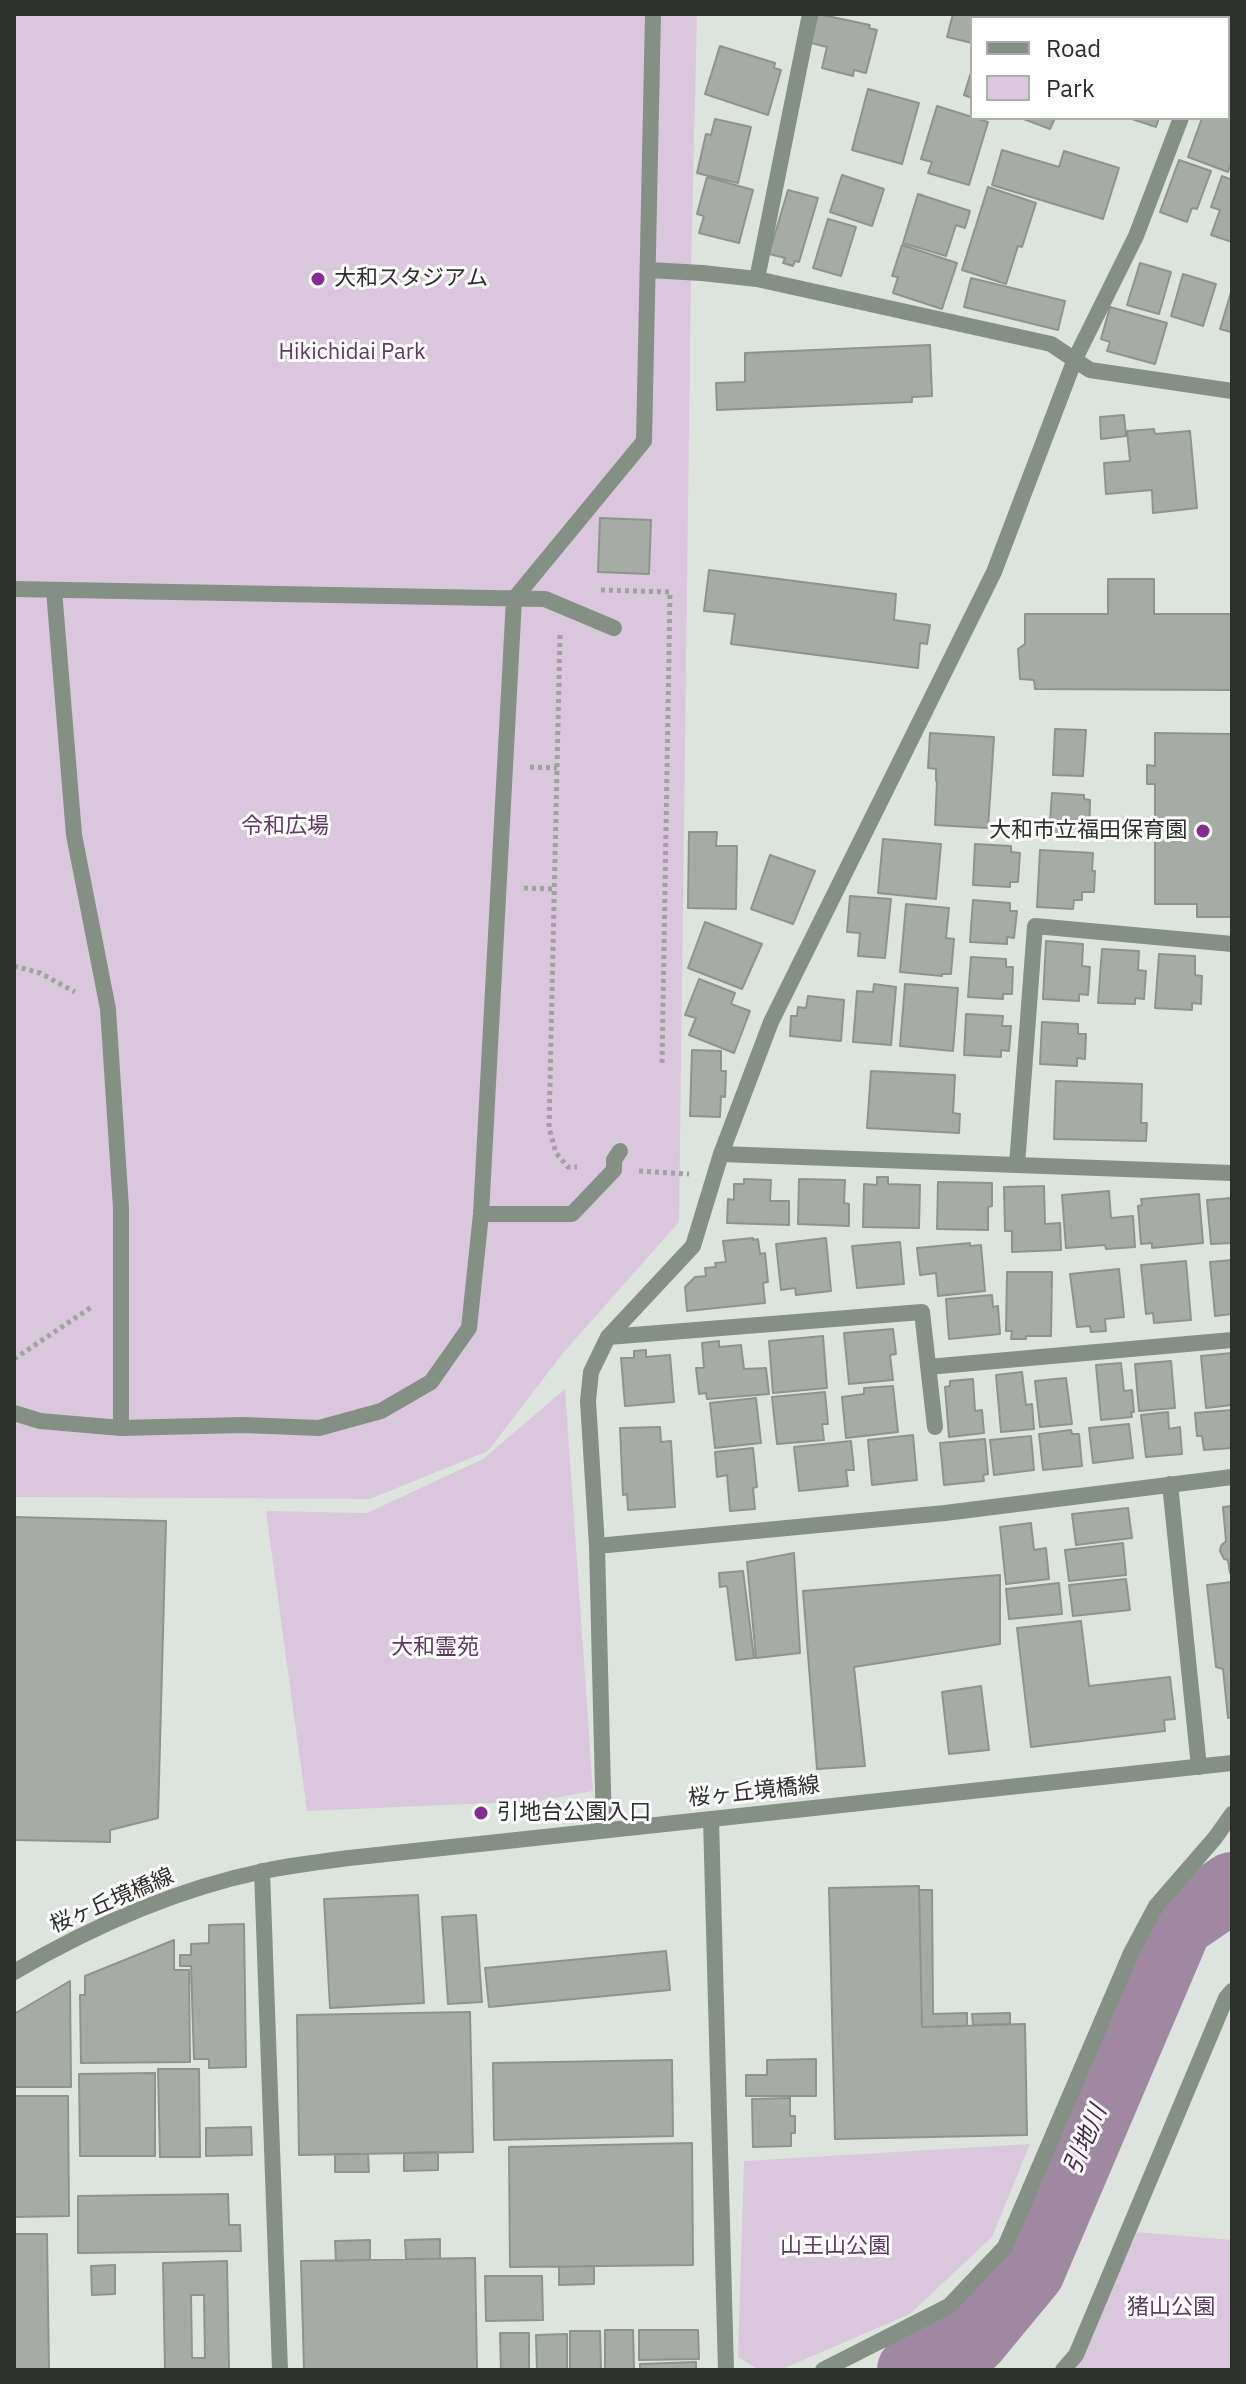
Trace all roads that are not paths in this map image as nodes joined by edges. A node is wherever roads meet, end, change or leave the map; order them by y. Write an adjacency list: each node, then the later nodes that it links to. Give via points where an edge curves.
1 (653, 14): 4 (street)
2 (810, 14): 5 (street)
3 (1180, 120): 6 (street, via 1136,236)
4 (649, 270): 5 (street); 10 (street, via 644,441)
5 (757, 279): 6 (street, via 1051,344)
6 (1075, 359): 7 (street, via 1090,370); 14 (street, via 994,572 771,1022)
7 (1232, 391)
8 (14, 589): 9 (street)
9 (54, 590): 10 (street); 23 (street, via 74,835 108,1009 121,1208)
10 (514, 599): 11 (street, via 545,599); 17 (street)
11 (614, 628)
12 (1232, 944): 15 (street, via 1035,926)
13 (620, 1151): 17 (street, via 614,1170 572,1214)
14 (721, 1154): 15 (street); 18 (street, via 693,1246)
15 (1017, 1165): 16 (street)
16 (1232, 1173)
17 (481, 1214): 23 (street, via 469,1328 431,1382 381,1411 319,1428)
18 (608, 1337): 20 (street, via 922,1312); 26 (street, via 591,1372 588,1401)
19 (1232, 1340): 20 (street)
20 (928, 1367): 22 (street)
21 (14, 1413): 23 (street, via 40,1421)
22 (935, 1427)
23 (121, 1428)
24 (1232, 1477): 25 (street)
25 (1170, 1484): 26 (street, via 945,1513); 28 (street)
26 (597, 1546): 31 (street)
27 (1232, 1763): 28 (street, 桜ヶ丘境橋線)
28 (1199, 1767): 30 (street, 桜ヶ丘境橋線)
29 (1232, 1814): 37 (street, via 1156,1906 1131,1953 1005,2247 949,2306)
30 (711, 1819): 31 (street, 桜ヶ丘境橋線); 36 (street)
31 (604, 1830): 32 (street, 桜ヶ丘境橋線)
32 (262, 1871): 33 (street, 桜ヶ丘境橋線, via 159,1901 61,1944); 35 (street)
33 (14, 1972)
34 (1232, 1991): 38 (street, via 1076,2355)
35 (280, 2370)
36 (726, 2370)
37 (823, 2370)
38 (1063, 2370)

